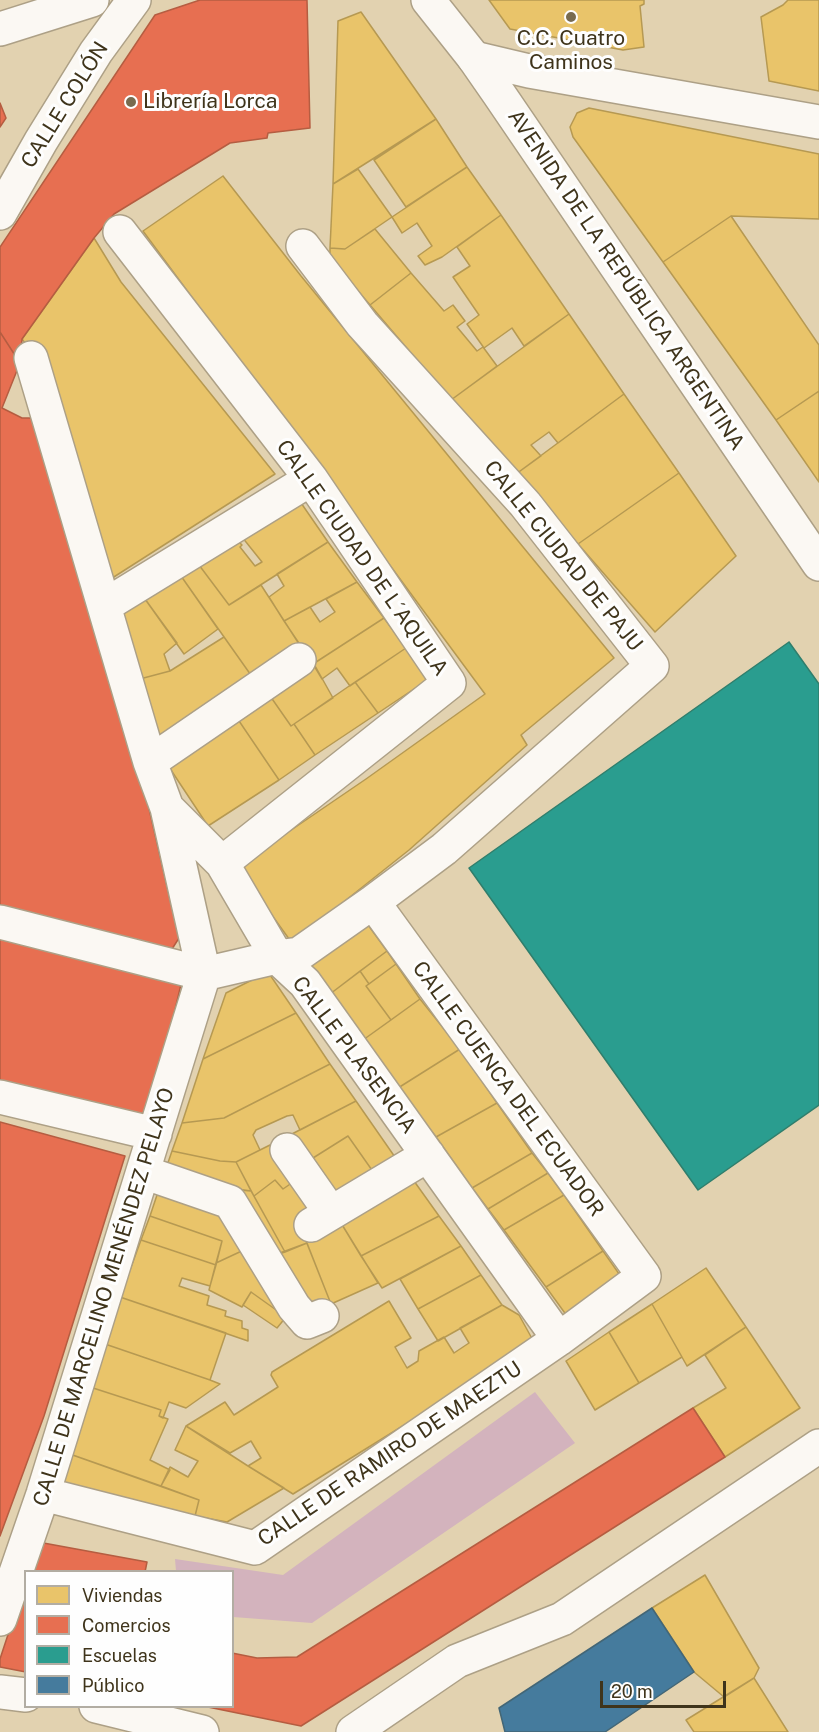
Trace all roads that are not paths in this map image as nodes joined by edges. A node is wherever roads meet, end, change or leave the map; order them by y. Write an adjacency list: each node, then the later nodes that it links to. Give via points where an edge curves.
1 (92, 0): 4 (street)
2 (134, 0): 7 (street, CALLE COLÓN, via 96,52)
3 (428, 0): 5 (street, AVENIDA DE LA REPÚBLICA ARGENTINA)
4 (0, 29)
5 (474, 58): 6 (street); 12 (street, AVENIDA DE LA REPÚBLICA ARGENTINA)
6 (819, 122)
7 (0, 213)
8 (120, 232): 11 (street, CALLE CIUDAD DE L´AQUILA)
9 (303, 246): 18 (street, CALLE CIUDAD DE PAJU, via 362,324 525,504 652,666 444,849)
10 (31, 358): 13 (street, CALLE DE MARCELINO MENÉNDEZ PELAYO)
11 (311, 479): 13 (street); 17 (street, CALLE CIUDAD DE L´AQUILA, via 449,683)
12 (819, 564)
13 (104, 606): 15 (street, CALLE DE MARCELINO MENÉNDEZ PELAYO)
14 (299, 660): 15 (street)
15 (150, 762): 16 (street, CALLE DE MARCELINO MENÉNDEZ PELAYO)
16 (167, 808): 17 (street, CALLE DE MARCELINO MENÉNDEZ PELAYO); 21 (street, CALLE DE MARCELINO MENÉNDEZ PELAYO)
17 (222, 863): 20 (street, CALLE DE MARCELINO MENÉNDEZ PELAYO)
18 (373, 902): 20 (street, CALLE CIUDAD DE PAJU, via 299,954); 27 (street, CALLE CUENCA DEL ECUADOR)
19 (0, 922): 21 (street)
20 (277, 957): 21 (street); 25 (street, CALLE PLASENCIA, via 305,983)
21 (204, 974): 23 (street, CALLE DE MARCELINO MENÉNDEZ PELAYO)
22 (0, 1096): 23 (street)
23 (155, 1134): 26 (street, CALLE DE MARCELINO MENÉNDEZ PELAYO)
24 (287, 1150): 25 (street, CALLE PLASENCIA, via 321,1219)
25 (428, 1155): 29 (street, CALLE PLASENCIA)
26 (143, 1172): 28 (street, via 230,1202 294,1307 307,1322); 31 (street, CALLE DE MARCELINO MENÉNDEZ PELAYO)
27 (644, 1276): 29 (street, CALLE DE RAMIRO DE MAEZTU)
28 (322, 1316)
29 (559, 1339): 31 (street, CALLE DE RAMIRO DE MAEZTU, via 255,1548)
30 (819, 1446): 37 (street, via 562,1619 457,1661)
31 (43, 1494): 32 (street, CALLE DE MARCELINO MENÉNDEZ PELAYO)
32 (0, 1619)
33 (0, 1692): 34 (street)
34 (24, 1695)
35 (100, 1708): 36 (street)
36 (202, 1732)
37 (353, 1732)

